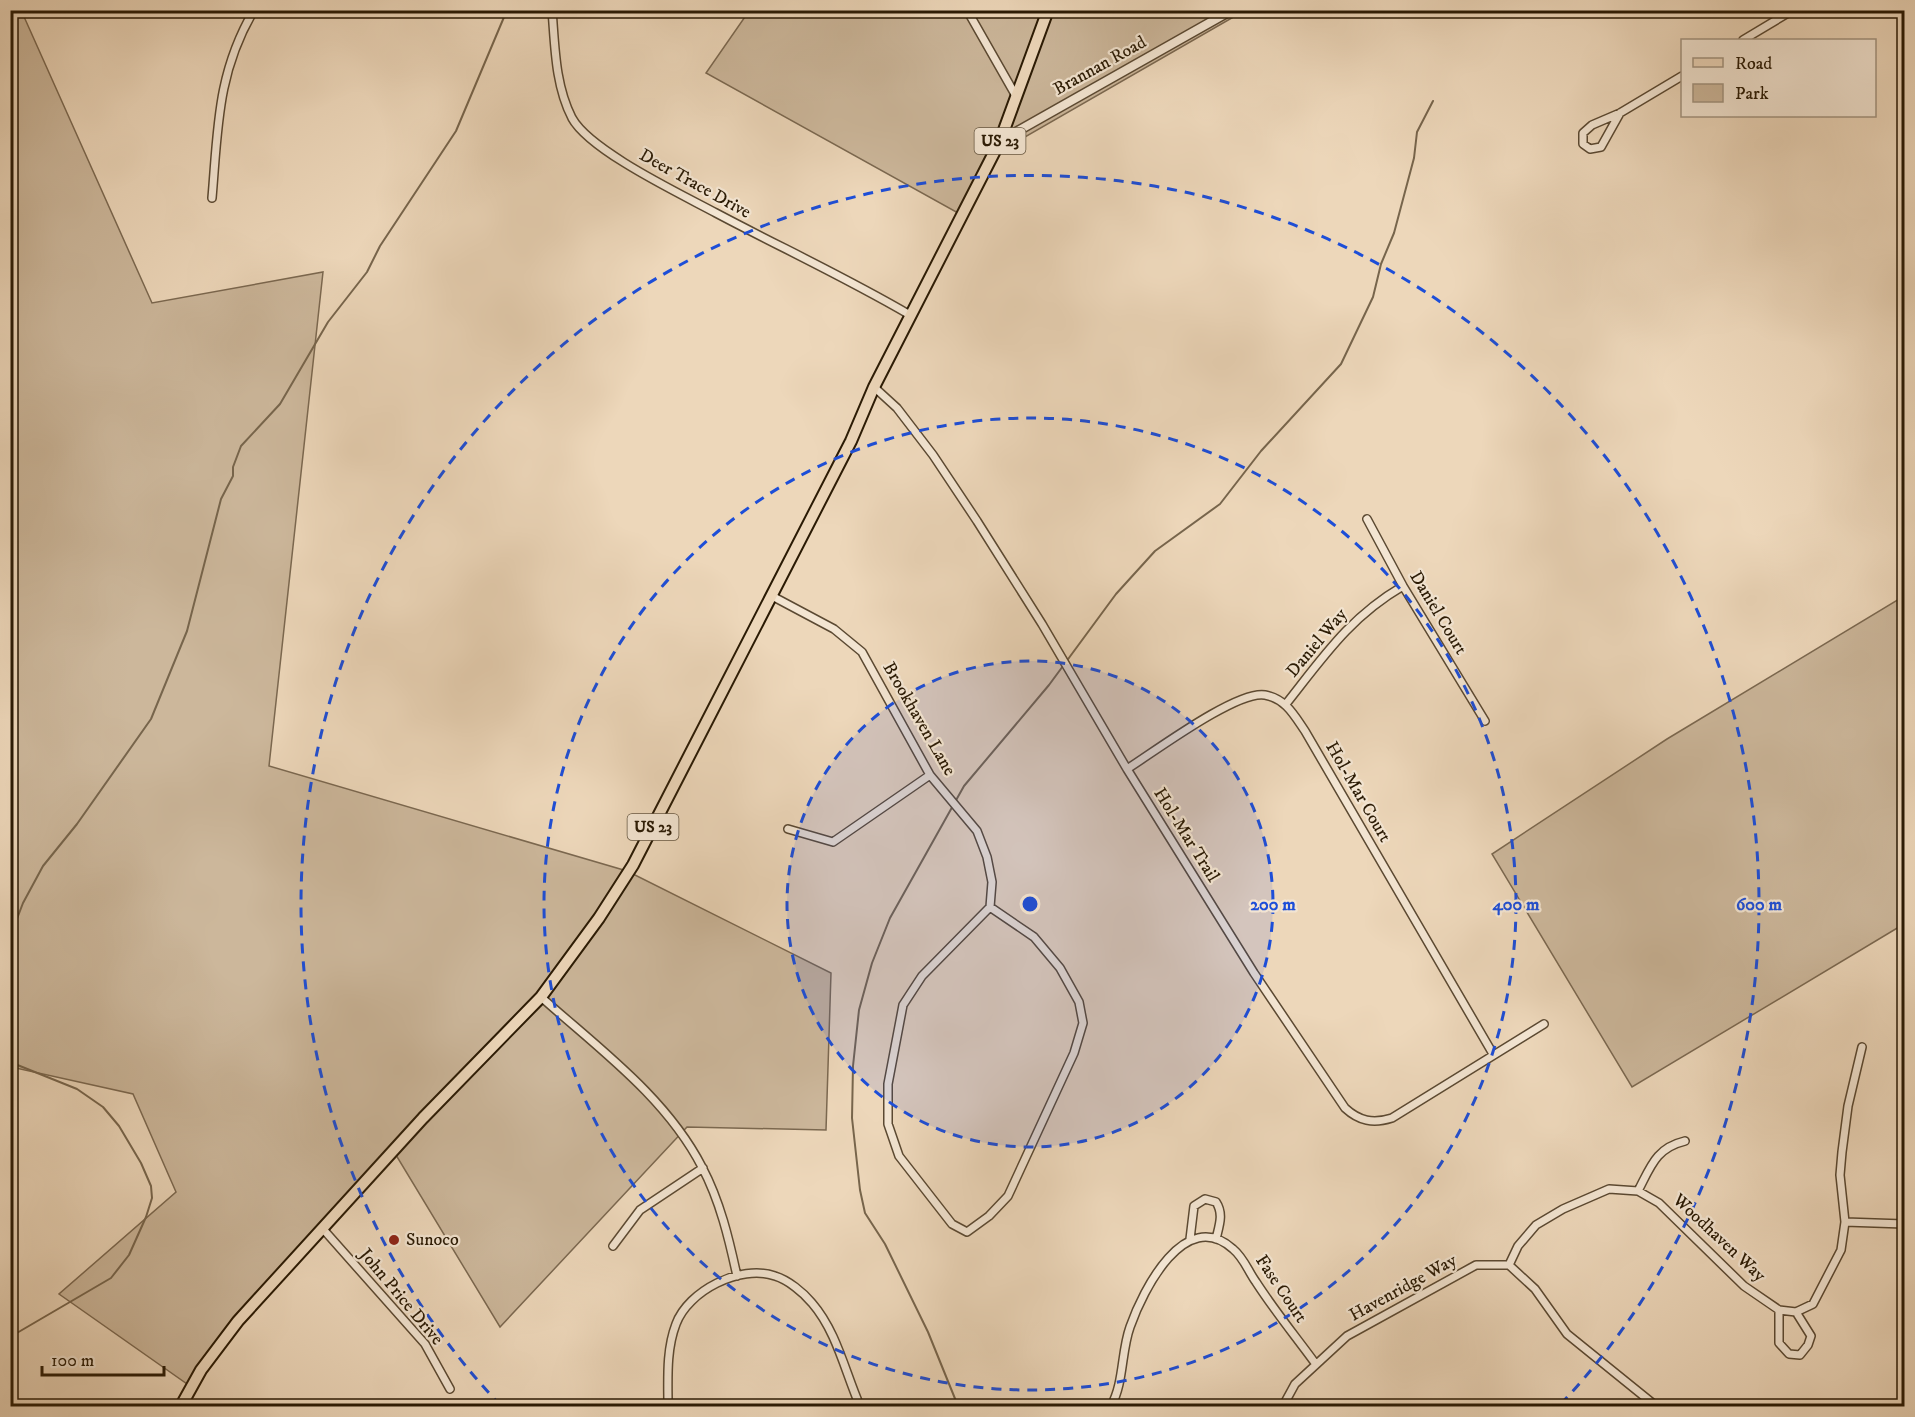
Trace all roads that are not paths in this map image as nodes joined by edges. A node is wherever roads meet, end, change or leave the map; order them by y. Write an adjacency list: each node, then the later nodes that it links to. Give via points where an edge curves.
1 (254, 10): 13 (street, via 227,66)
2 (552, 10): 14 (street, Deer Trace Drive, via 562,94 573,120 592,140 666,188)
3 (967, 10): 9 (street)
4 (1048, 10): 9 (main road, US 23)
5 (1232, 10): 11 (street, Brannan Road)
6 (1793, 10): 7 (street)
7 (1745, 39)
8 (1681, 77): 10 (street)
9 (1016, 96): 12 (main road, US 23)
10 (1620, 113): 10 (street, via 1592,125 1583,133 1583,144 1590,149 1601,147)
11 (1016, 132): 12 (street)
12 (1000, 141): 14 (main road, US 23)
13 (212, 198)
14 (910, 315): 15 (main road, US 23)
15 (874, 387): 18 (main road, US 23, via 852,441); 21 (street, Hol-Mar Trail, via 897,408 939,464 1042,624)
16 (1367, 519): 17 (street, Daniel Court)
17 (1403, 586): 19 (street, Daniel Way, via 1374,603 1346,629); 20 (street, Daniel Court)
18 (772, 596): 22 (street, Brookhaven Lane, via 834,629 862,652); 25 (main road, US 23, via 633,865)
19 (1286, 704): 21 (street, via 1265,695 1235,701); 28 (street, Hol-Mar Court)
20 (1485, 721)
21 (1127, 769): 28 (street, Hol-Mar Trail, via 1297,1039 1329,1088 1354,1117 1379,1122 1392,1118)
22 (930, 774): 23 (street, via 833,842); 24 (street, Brookhaven Lane, via 977,831 992,882)
23 (788, 829)
24 (990, 907): 24 (street, via 922,976 903,1005 888,1084 888,1124 899,1156 952,1224 967,1232 1008,1196 1074,1053 1083,1023 1080,1002 1060,968 1034,937)
25 (540, 998): 30 (street, via 629,1075 664,1112); 34 (main road, US 23, via 423,1118)
26 (1544, 1024): 28 (street, Hol-Mar Trail)
27 (1862, 1047): 32 (street, via 1842,1152)
28 (1493, 1054)
29 (1685, 1141): 31 (street, via 1669,1145 1653,1161)
30 (703, 1168): 37 (street, via 640,1210); 39 (street, via 727,1232)
31 (1638, 1191): 38 (street, Woodhaven Way, via 1609,1189 1563,1209 1536,1225 1518,1246); 40 (street, Woodhaven Way, via 1659,1203 1744,1286)
32 (1845, 1222): 33 (street); 41 (street, via 1841,1250 1826,1282 1813,1304)
33 (1905, 1224)
34 (323, 1229): 43 (street, John Price Drive, via 425,1344); 44 (main road, US 23, via 238,1321 201,1370)
35 (1190, 1239): 36 (street); 36 (street, via 1194,1206 1205,1200 1216,1202 1221,1211); 47 (street, via 1162,1266 1130,1326)
36 (1216, 1239): 42 (street, Fase Court, via 1242,1257 1256,1283)
37 (613, 1246)
38 (1509, 1265): 42 (street, Havenridge Way, via 1476,1265 1457,1274 1347,1336); 49 (street, via 1535,1289 1567,1334)
39 (737, 1276): 45 (street, via 713,1284 694,1297 676,1322 669,1348); 46 (street, via 775,1275 811,1302 831,1330)
40 (1779, 1310): 41 (street, Woodhaven Way); 41 (street, via 1779,1343 1790,1354 1800,1355 1810,1336)
41 (1796, 1312)
42 (1315, 1363): 48 (street, Havenridge Way, via 1295,1384)
43 (450, 1389)
44 (181, 1407)
45 (668, 1407)
46 (860, 1407)
47 (1111, 1407)
48 (1282, 1407)
49 (1656, 1407)

